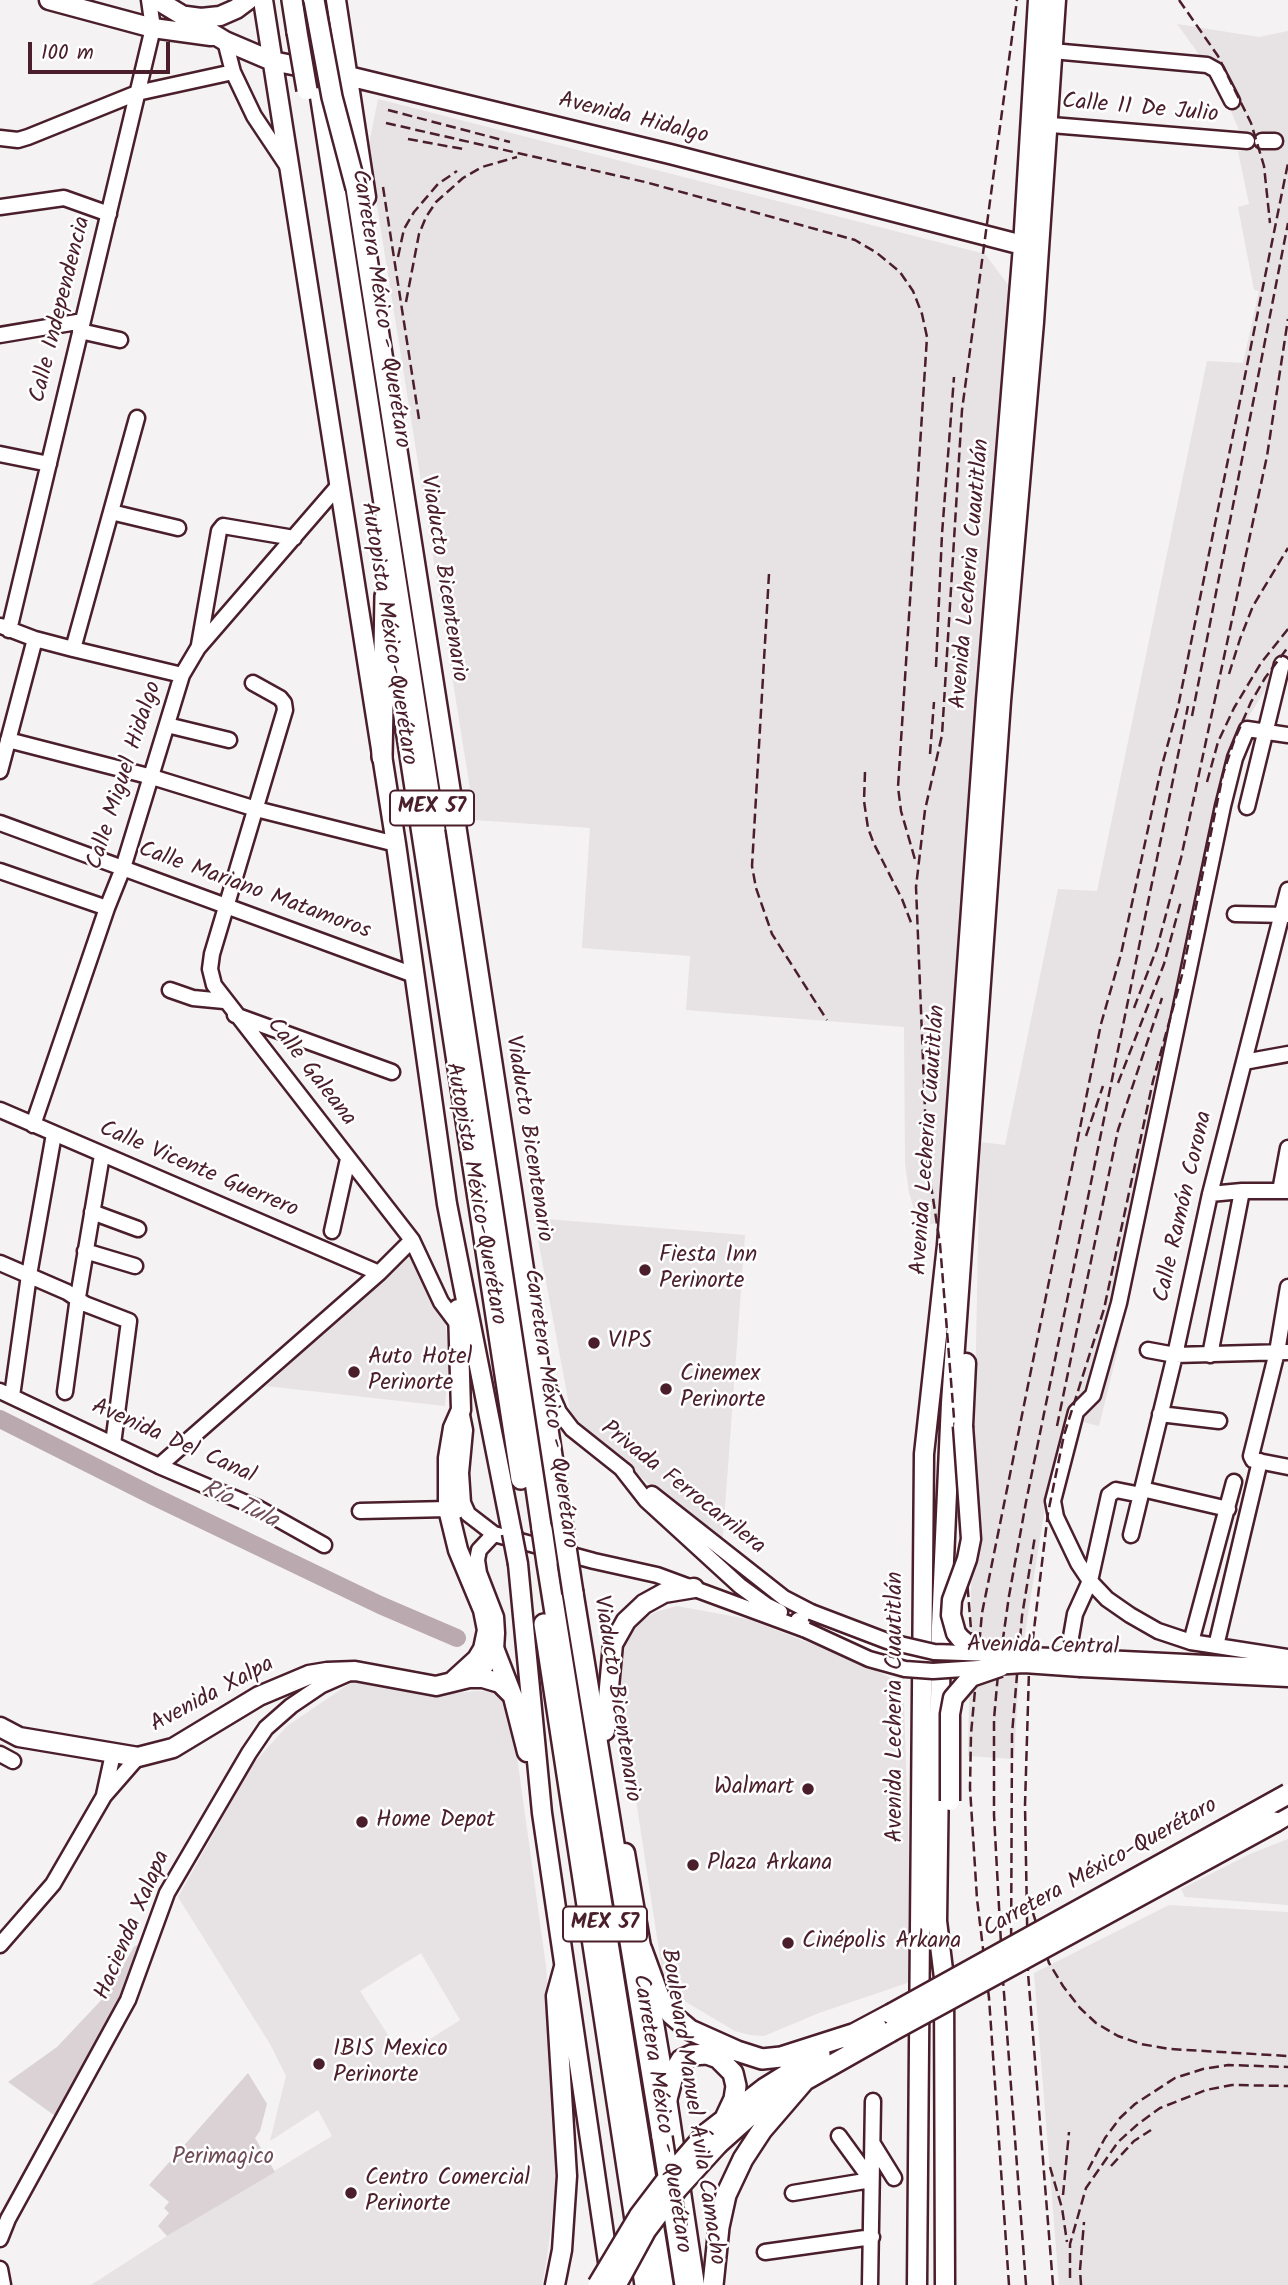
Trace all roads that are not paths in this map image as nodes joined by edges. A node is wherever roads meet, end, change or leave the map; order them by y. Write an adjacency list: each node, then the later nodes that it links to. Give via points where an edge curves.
1 (49, 0): 14 (main road, Avenida Hidalgo)
2 (149, 0): 14 (street, Calle Independencia)
3 (157, 0): 13 (main road, Avenida Hidalgo)
4 (248, 0): 13 (main road, via 220,16)
5 (263, 0): 18 (main road, Autopista México-Querétaro)
6 (292, 0): 15 (highway, Carretera México - Querétaro / MEX 57)
7 (305, 0): 15 (highway, Carretera México - Querétaro / MEX 57)
8 (314, 0): 28 (highway, bridge, via 332,97)
9 (325, 0): 28 (highway, Viaducto Bicentenario, bridge)
10 (336, 0): 20 (main road, Autopista México-Querétaro)
11 (1038, 0): 24 (main road, Avenida Lecheria Cuautitlán)
12 (1056, 0): 17 (main road, Avenida Lecheria Cuautitlán)
13 (183, 16): 16 (main road, Avenida Hidalgo)
14 (153, 28): 16 (main road, Avenida Hidalgo); 22 (street, Calle Independencia)
15 (304, 31): 21 (highway, Carretera México - Querétaro / MEX 57)
16 (221, 39): 18 (main road, Avenida Hidalgo); 19 (street)
17 (1052, 51): 23 (street, via 1207,65 1216,71); 24 (main road, Avenida Lecheria Cuautitlán)
18 (272, 61): 20 (main road, Avenida Hidalgo); 27 (main road, Autopista México-Querétaro)
19 (233, 72): 22 (street); 27 (street, via 254,116)
20 (348, 76): 31 (main road, Avenida Hidalgo); 66 (main road, Autopista México-Querétaro)
21 (313, 89): 42 (highway, Carretera México - Querétaro / MEX 57); 50 (highway, Carretera México - Querétaro / MEX 57)
22 (138, 93): 25 (street, via 28,137); 30 (street, Calle Independencia)
23 (1232, 101)
24 (1038, 124): 26 (street, Calle 11 De Julio); 31 (main road, Avenida Lecheria Cuautitlán)
25 (0, 138)
26 (1247, 141)
27 (288, 167): 38 (main road, Autopista México-Querétaro)
28 (356, 188): 66 (highway, Viaducto Bicentenario, bridge)
29 (0, 207): 30 (street, via 64,198)
30 (109, 214): 32 (street, Calle Independencia)
31 (1030, 247): 51 (main road, Avenida Lecheria Cuautitlán)
32 (81, 326): 33 (street); 34 (street); 37 (street, Calle Independencia)
33 (0, 335)
34 (120, 340)
35 (138, 418): 39 (street)
36 (0, 454): 37 (street)
37 (49, 464): 43 (street, Calle Independencia)
38 (339, 485): 41 (street, Calle Miguel Hidalgo); 57 (main road, Autopista México-Querétaro)
39 (111, 512): 40 (street); 46 (street)
40 (178, 528)
41 (294, 538): 45 (street, Calle Miguel Hidalgo); 45 (street, via 223,526)
42 (385, 596): 57 (highway); 124 (highway, Carretera México - Querétaro / MEX 57)
43 (4, 628): 44 (street)
44 (36, 639): 46 (street); 55 (street)
45 (198, 648): 48 (street, Calle Miguel Hidalgo)
46 (73, 649): 48 (street)
47 (1282, 664): 53 (street)
48 (183, 675): 52 (street, Calle Miguel Hidalgo)
49 (253, 683): 61 (street, Calle Galeana, via 280,698 285,710)
50 (414, 693): 66 (highway); 101 (highway, Carretera México - Querétaro / MEX 57)
51 (994, 700): 93 (main road, Avenida Lecheria Cuautitlán); 140 (main road, Avenida Lecheria Cuautitlán, via 946,1258 923,1454)
52 (167, 725): 56 (street); 59 (street, Calle Miguel Hidalgo)
53 (1264, 732): 54 (street); 60 (street); 129 (street, via 1247,729 1236,758 1119,1303 1093,1395 1076,1412 1053,1501 1056,1517)
54 (1288, 735)
55 (8, 740): 58 (street); 59 (street)
56 (229, 740)
57 (382, 757): 63 (main road, Autopista México-Querétaro)
58 (0, 771)
59 (152, 777): 61 (street); 64 (street, Calle Miguel Hidalgo)
60 (1247, 807)
61 (256, 809): 63 (street); 68 (street, Calle Galeana)
62 (0, 822): 64 (street, Calle Mariano Matamoros)
63 (396, 844): 72 (main road, Autopista México-Querétaro)
64 (123, 868): 68 (street, Calle Mariano Matamoros); 69 (street, Calle Miguel Hidalgo)
65 (0, 871): 69 (street)
66 (465, 876): 79 (main road, Autopista México-Querétaro); 186 (highway, Viaducto Bicentenario, bridge, via 542,1400)
67 (1288, 890): 71 (street, Calle Ramón Corona)
68 (226, 906): 72 (street, Calle Mariano Matamoros); 74 (street, Calle Galeana, via 210,969)
69 (107, 908): 81 (street, Calle Miguel Hidalgo)
70 (1236, 914): 71 (street)
71 (1285, 915): 77 (street, Calle Ramón Corona)
72 (414, 975): 102 (main road, Autopista México-Querétaro)
73 (170, 990): 74 (street, via 193,998)
74 (224, 1000): 75 (street, Calle Galeana)
75 (235, 1015): 78 (street); 85 (street, Calle Galeana)
76 (1288, 1054): 77 (street)
77 (1244, 1062): 88 (street, Calle Ramón Corona)
78 (392, 1072)
79 (502, 1086): 101 (highway); 107 (main road, Autopista México-Querétaro)
80 (0, 1110): 81 (street, Calle Vicente Guerrero)
81 (33, 1125): 82 (street, Calle Vicente Guerrero)
82 (54, 1134): 84 (street, Calle Vicente Guerrero); 98 (street)
83 (1288, 1148): 87 (street)
84 (102, 1155): 89 (street); 97 (street, Calle Vicente Guerrero)
85 (348, 1159): 91 (street); 92 (street, Calle Galeana)
86 (1242, 1191): 87 (street); 88 (street); 106 (street)
87 (1284, 1191)
88 (1210, 1194): 105 (street, Calle Ramón Corona)
89 (92, 1213): 90 (street); 94 (street)
90 (138, 1229)
91 (332, 1231)
92 (412, 1240): 97 (street); 102 (street, Calle Galeana, via 441,1302)
93 (963, 1247): 139 (main road, bridge, via 969,1290 963,1426 971,1539 951,1615 960,1638); 142 (main road, Avenida Lecheria Cuautitlán, via 951,1403)
94 (85, 1251): 96 (street); 100 (street)
95 (0, 1263): 98 (street)
96 (135, 1266)
97 (379, 1273): 115 (street)
98 (29, 1275): 100 (street); 109 (street)
99 (1288, 1287): 104 (street)
100 (78, 1297): 108 (street); 113 (street, via 129,1321)
101 (508, 1297): 124 (highway, Carretera México - Querétaro / MEX 57)
102 (467, 1333): 110 (main road); 124 (main road, Autopista México-Querétaro)
103 (1148, 1350): 105 (street)
104 (1282, 1352): 106 (street); 114 (street)
105 (1175, 1355): 106 (street); 111 (street, Calle Ramón Corona)
106 (1210, 1355)
107 (546, 1382): 117 (street, Privada Ferrocarrilera, via 572,1429); 127 (main road, Autopista México-Querétaro)
108 (65, 1392)
109 (6, 1393): 113 (street, Avenida Del Canal)
110 (461, 1410): 120 (main road, via 448,1458); 123 (street, via 466,1430 461,1493)
111 (1160, 1414): 112 (street); 119 (street, Calle Ramón Corona)
112 (1219, 1421)
113 (113, 1444): 115 (street, Avenida Del Canal)
114 (1255, 1460): 116 (street); 136 (street)
115 (159, 1466): 126 (street, Avenida Del Canal, via 258,1507)
116 (1288, 1467)
117 (621, 1468): 130 (street, via 646,1500); 132 (street, Privada Ferrocarrilera, via 784,1598)
118 (1234, 1482): 121 (street)
119 (1141, 1492): 121 (street); 125 (street, Calle Ramón Corona); 129 (street, via 1112,1491 1109,1495)
120 (448, 1509): 122 (street); 123 (street); 133 (main road)
121 (1228, 1509): 135 (street)
122 (360, 1511)
123 (468, 1514): 124 (street)
124 (520, 1532): 128 (highway, Carretera México - Querétaro / MEX 57); 131 (street, via 594,1561); 137 (street, via 479,1549 479,1573 496,1617)
125 (1131, 1535)
126 (324, 1545)
127 (576, 1563): 150 (main road, Boulevard Manuel Ávila Camacho)
128 (533, 1564): 157 (main road); 184 (highway, Carretera México - Querétaro / MEX 57); 185 (highway, Carretera México - Querétaro / MEX 57)
129 (1090, 1581): 134 (street, via 1075,1614); 135 (street, via 1130,1615)
130 (740, 1586): 131 (street); 140 (street, via 802,1622)
131 (694, 1588): 139 (street, Avenida Central, bridge, via 869,1659 905,1669 933,1671); 150 (main road, via 664,1593 625,1621 613,1644)
132 (811, 1612): 139 (street, Avenida Central, bridge, via 911,1648)
133 (487, 1630): 137 (main road); 146 (main road, via 477,1659)
134 (1071, 1637)
135 (1191, 1642): 136 (street)
136 (1216, 1646): 138 (street)
137 (496, 1650): 144 (street); 147 (main road)
138 (1288, 1657): 141 (street, Avenida Central)
139 (994, 1660): 141 (street, Avenida Central, bridge, via 1024,1665); 163 (main road, bridge, via 953,1698 950,1714)
140 (922, 1662): 142 (street); 190 (main road, Avenida Lecheria Cuautitlán)
141 (1082, 1663): 145 (street, Avenida Central)
142 (941, 1664): 163 (main road, Avenida Lecheria Cuautitlán, via 937,1921)
143 (355, 1671): 146 (main road, Avenida Xalpa, via 424,1685); 153 (main road, Avenida Xalpa, via 327,1672 286,1684 173,1748); 177 (street, Hacienda Xalapa, via 290,1706 266,1728 249,1753 167,1893 128,2000)
144 (475, 1678): 146 (main road, Avenida Xalpa); 147 (main road, Avenida Xalpa, via 500,1682)
145 (1288, 1679)
146 (451, 1682)
147 (513, 1697): 157 (main road)
148 (0, 1717): 151 (main road, Avenida Xalpa)
149 (0, 1727): 151 (main road, Avenida Xalpa, via 19,1737)
150 (605, 1731): 161 (main road, Boulevard Manuel Ávila Camacho)
151 (38, 1739): 152 (main road, Avenida Xalpa)
152 (113, 1754): 153 (main road, Avenida Xalpa); 156 (street)
153 (138, 1757): 156 (street)
154 (1288, 1785): 159 (highway, bridge, via 1228,1818)
155 (1288, 1794): 159 (highway, Carretera México-Querétaro, bridge)
156 (104, 1796): 160 (street, via 53,1884)
157 (542, 1813): 162 (main road)
158 (1284, 1818): 164 (highway, Carretera México-Querétaro, bridge)
159 (1185, 1850): 164 (highway, Carretera México-Querétaro, bridge)
160 (3, 1939)
161 (642, 1950): 165 (highway, via 660,1999 671,2014 690,2030 737,2051 762,2059 781,2057); 167 (main road, Boulevard Manuel Ávila Camacho)
162 (566, 1964): 181 (main road, via 556,1996 567,2176); 183 (main road)
163 (944, 1978): 191 (main road, Avenida Lecheria Cuautitlán)
164 (891, 2023): 165 (highway, Carretera México-Querétaro); 166 (highway, Carretera México-Querétaro)
165 (856, 2033): 169 (highway, Carretera México-Querétaro)
166 (805, 2081): 171 (highway, Carretera México-Querétaro); 188 (highway, via 762,2130 726,2195)
167 (667, 2099): 169 (highway, via 681,2060 707,2054 733,2073 736,2086); 187 (main road, Boulevard Manuel Ávila Camacho)
168 (873, 2101): 172 (street)
169 (726, 2117): 171 (highway, Carretera México-Querétaro)
170 (839, 2136): 174 (street)
171 (713, 2138): 182 (highway, Carretera México-Querétaro, bridge, via 671,2173); 183 (highway, Carretera México-Querétaro, bridge, via 646,2230)
172 (872, 2142): 173 (street); 174 (street)
173 (894, 2178)
174 (871, 2179): 175 (street); 176 (street)
175 (793, 2193)
176 (872, 2237): 178 (street); 189 (street)
177 (0, 2239)
178 (765, 2252)
179 (0, 2269): 180 (street)
180 (4, 2285)
181 (555, 2285)
182 (598, 2285)
183 (614, 2285)
184 (645, 2285)
185 (663, 2285)
186 (685, 2285)
187 (695, 2285)
188 (713, 2285)
189 (870, 2285)
190 (917, 2285)
191 (945, 2285)

